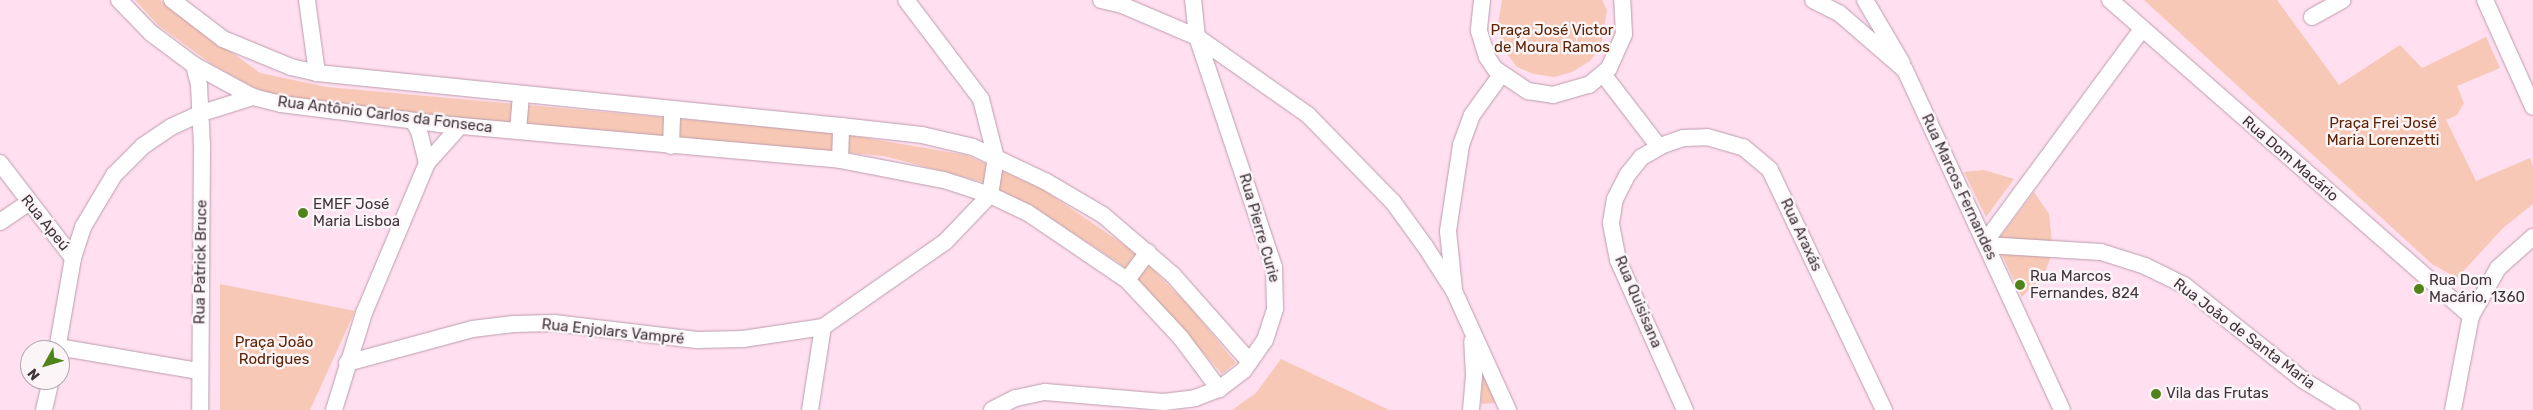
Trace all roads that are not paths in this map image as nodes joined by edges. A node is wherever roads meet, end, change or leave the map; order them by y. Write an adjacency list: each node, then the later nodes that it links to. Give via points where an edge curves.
1 (119, 0): 17 (street, via 151,32)
2 (172, 0): 19 (street, via 223,39 282,63)
3 (306, 0): 19 (street)
4 (906, 0): 33 (street, via 981,100)
5 (1101, 0): 16 (street, via 1122,5)
6 (1193, 0): 16 (street, Rua Pierre Curie)
7 (1482, 0): 21 (street, via 1478,19 1482,45)
8 (1622, 0): 20 (street, via 1624,34 1616,58)
9 (1813, 0): 18 (street, Rua Marcos Fernandes, via 1839,13)
10 (1865, 0): 18 (street)
11 (2110, 0): 15 (street, Rua Dom Macário)
12 (2343, 0): 14 (street)
13 (2485, 0): 24 (street)
14 (2312, 17)
15 (2142, 29): 42 (street); 48 (street, Rua Dom Macário)
16 (1197, 37): 43 (street, via 1308,115 1393,202); 53 (street, Rua Pierre Curie, via 1240,160 1276,280 1271,326)
17 (194, 65): 23 (street); 26 (street, Rua Patrick Bruce, via 199,84)
18 (1906, 70): 42 (street, Rua Marcos Fernandes)
19 (317, 73): 22 (street)
20 (1603, 74): 21 (street, via 1578,90 1553,95 1528,91); 32 (street)
21 (1501, 75): 40 (street, via 1472,116 1463,139)
22 (521, 96): 25 (street); 30 (street)
23 (253, 97): 26 (street); 27 (street, Rua Antônio Carlos da Fonseca, via 308,109)
24 (2533, 107)
25 (672, 109): 29 (street); 31 (street)
26 (199, 114): 45 (street, via 170,127 143,146 114,176 83,227); 55 (street, Rua Patrick Bruce)
27 (413, 121): 28 (street, Rua Antônio Carlos da Fonseca); 36 (street, via 419,131)
28 (460, 126): 30 (street, Rua Antônio Carlos da Fonseca); 36 (street)
29 (842, 126): 33 (street, via 922,135 973,147); 34 (street)
30 (518, 130): 31 (street, Rua Antônio Carlos da Fonseca)
31 (672, 146): 34 (street, Rua Antônio Carlos da Fonseca)
32 (1659, 147): 65 (street, Rua Quisisana, via 1642,157 1628,174 1615,199 1612,224 1618,260); 66 (street, Rua Araxás, via 1683,138 1707,137 1743,147 1770,170)
33 (996, 158): 37 (street); 44 (street, via 1103,215)
34 (840, 160): 37 (street, Rua Antônio Carlos da Fonseca, via 944,180)
35 (0, 163): 38 (street, Rua Apeú)
36 (427, 163): 54 (street, via 364,313)
37 (990, 195): 46 (street, Rua Antônio Carlos da Fonseca, via 1028,213); 50 (street, via 945,242)
38 (28, 203): 39 (street); 45 (street, Rua Apeú)
39 (0, 222)
40 (1448, 231): 43 (street); 47 (street)
41 (2533, 237): 48 (street, via 2498,268)
42 (1985, 243): 67 (street, Rua Marcos Fernandes); 68 (street, Rua João de Santa Maria, via 2101,252 2145,266 2184,285 2303,380)
43 (1425, 246): 47 (street)
44 (1148, 252): 46 (street); 53 (street, via 1173,275)
45 (73, 258): 51 (street)
46 (1127, 280): 56 (street, Rua Antônio Carlos da Fonseca, via 1181,338)
47 (1454, 291): 49 (street)
48 (2471, 316): 69 (street)
49 (1468, 322): 63 (street, via 1474,375); 64 (street)
50 (823, 327): 54 (street, Rua Enjolars Vampré, via 743,339 698,340 554,323 514,324 472,329); 61 (street)
51 (59, 340)
52 (70, 350): 55 (street)
53 (1250, 362): 56 (street, Rua Pierre Curie)
54 (347, 363): 60 (street)
55 (199, 371): 59 (street, Rua Patrick Bruce)
56 (1219, 389): 62 (street, Rua Pierre Curie, via 1182,401 1164,402 1045,392 1016,398)
57 (49, 390): 58 (street)
58 (44, 410)
59 (200, 410)
60 (334, 410)
61 (810, 410)
62 (992, 410)
63 (1471, 410)
64 (1508, 410)
65 (1685, 410)
66 (1884, 410)
67 (2062, 410)
68 (2352, 410)
69 (2453, 410)

